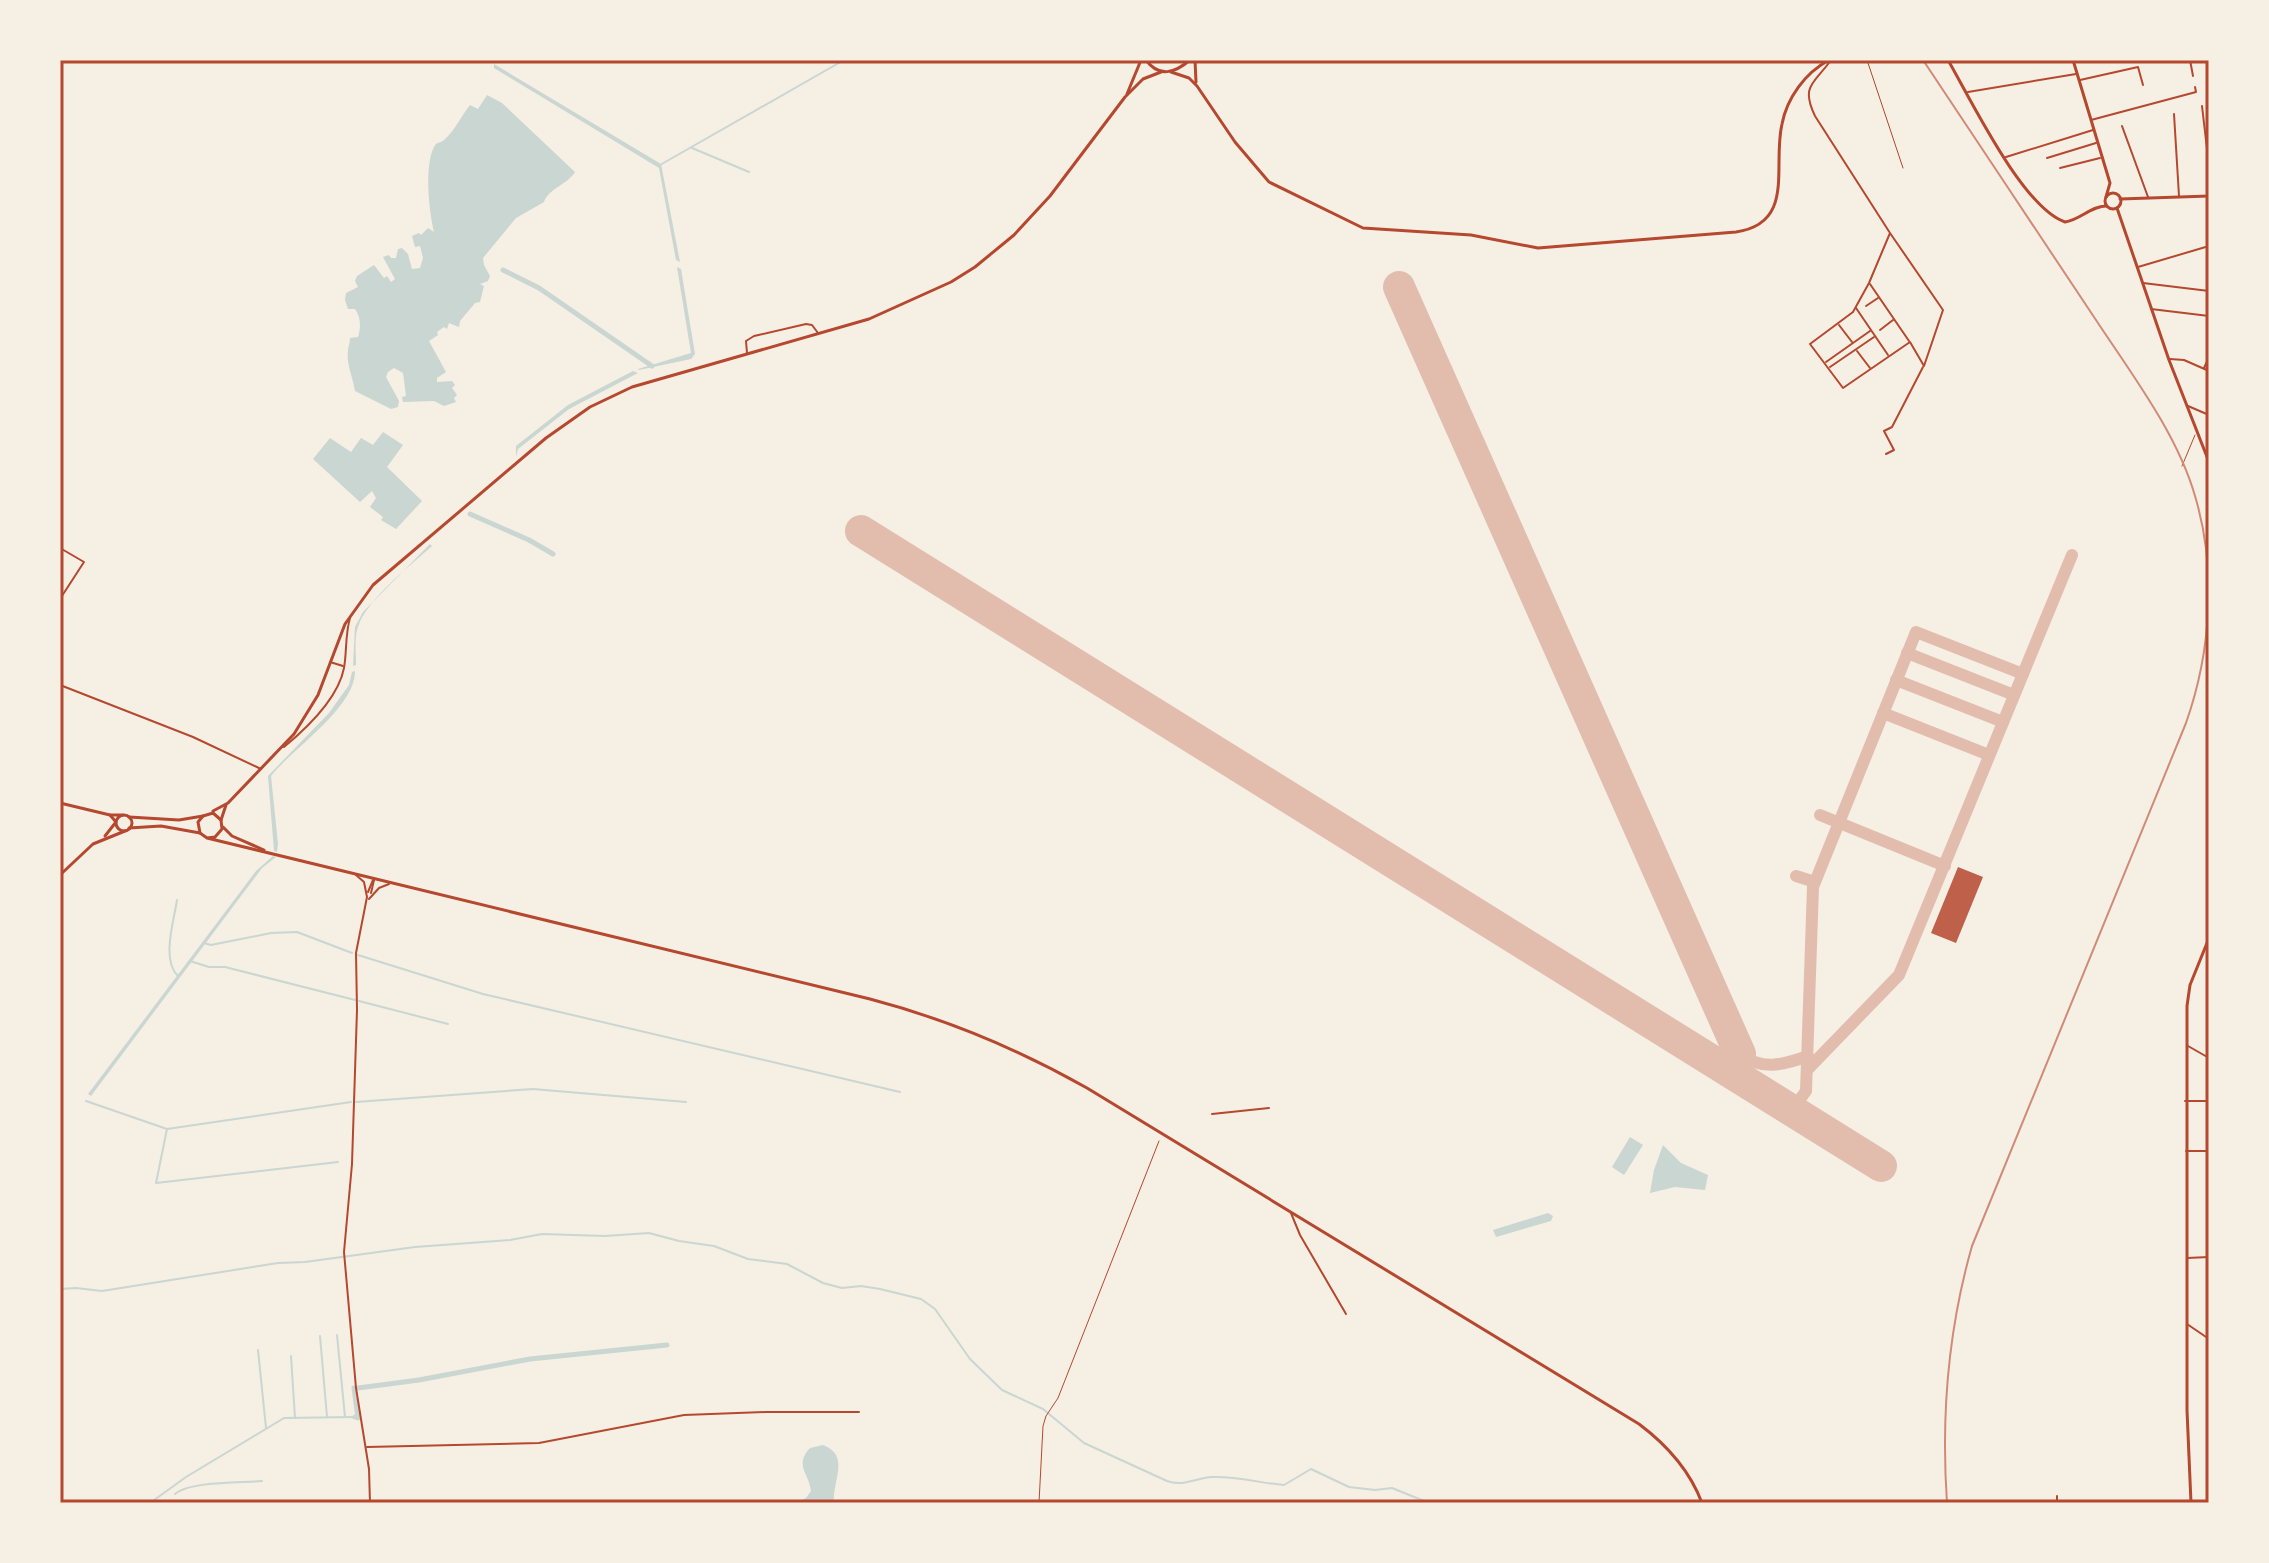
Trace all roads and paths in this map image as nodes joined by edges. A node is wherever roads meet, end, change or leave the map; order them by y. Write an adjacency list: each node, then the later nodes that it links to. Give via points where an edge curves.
1 (1144, 60): 8 (main road); 17 (main road)
2 (1192, 60): 9 (main road); 14 (main road)
3 (1830, 60): 14 (main road, via 1803,81 1786,111 1777,200 1760,224 1739,231 1550,248 1466,235 1372,230 1340,220 1266,180); 38 (street, via 1810,86 1809,102)
4 (1867, 60): 28 (lane)
5 (1948, 60): 16 (main road)
6 (2073, 60): 10 (main road)
7 (2190, 60): 11 (street)
8 (1161, 72): 9 (main road); 17 (main road, via 1143,79)
9 (1171, 72): 14 (main road)
10 (2077, 74): 12 (main road); 16 (street)
11 (2193, 76)
12 (2079, 81): 13 (street, via 2138,67); 20 (main road)
13 (2143, 85)
14 (1197, 86)
15 (2195, 87): 20 (street, via 2196,92)
16 (1966, 92): 24 (main road)
17 (1125, 97): 53 (main road, via 1050,196 994,253 931,293)
18 (2202, 106): 27 (street)
19 (2174, 114): 31 (street)
20 (2090, 120): 22 (main road)
21 (2122, 126): 33 (street)
22 (2093, 130): 23 (main road); 24 (street)
23 (2097, 143): 25 (main road); 26 (street)
24 (2005, 157): 35 (main road, via 2033,199 2062,222)
25 (2101, 157): 29 (street); 32 (main road, via 2110,183)
26 (2047, 158)
27 (2209, 166)
28 (1903, 168)
29 (2060, 168)
30 (2209, 196): 31 (main road)
31 (2179, 197): 33 (main road)
32 (2106, 198): 34 (main road, via 2115,193); 35 (main road); 36 (main road)
33 (2148, 198): 34 (main road)
34 (2120, 199): 37 (main road)
35 (2099, 206): 36 (main road)
36 (2106, 206): 37 (main road)
37 (2117, 208): 40 (main road)
38 (1890, 233): 41 (street); 63 (street, via 1943,310)
39 (2209, 246): 40 (street)
40 (2138, 267): 42 (main road)
41 (1869, 283): 44 (street); 46 (street)
42 (2143, 283): 43 (street); 47 (main road)
43 (2209, 291)
44 (1879, 297): 45 (street); 49 (street)
45 (1866, 306)
46 (1856, 308): 50 (street); 51 (street)
47 (2151, 309): 48 (street); 61 (main road)
48 (2209, 316)
49 (1894, 320): 52 (street); 55 (street)
50 (1838, 323): 56 (street); 62 (street, via 1810,344)
51 (1871, 330): 54 (street); 56 (street)
52 (1880, 330)
53 (818, 333): 58 (main road); 58 (street, via 806,324 754,336 745,344)
54 (1875, 337): 57 (street); 59 (street)
55 (1910, 342): 59 (street); 63 (street)
56 (1853, 343): 62 (street)
57 (1856, 350): 64 (street); 65 (street)
58 (747, 354): 76 (main road, via 632,387 579,414 387,571)
59 (1889, 356): 65 (street)
60 (2209, 357): 66 (street)
61 (2169, 360): 66 (street); 68 (main road)
62 (1824, 363): 64 (street)
63 (1924, 366): 71 (street, via 1892,427 1884,431 1894,450)
64 (1828, 369): 65 (street, via 1843,388)
65 (1871, 369)
66 (2203, 369): 67 (street)
67 (2209, 371)
68 (2187, 406): 69 (street); 70 (main road)
69 (2209, 415)
70 (2197, 430): 72 (main road); 73 (lane)
71 (1886, 454)
72 (2209, 462)
73 (2182, 466)
74 (60, 548): 75 (street, via 84,562)
75 (60, 599)
76 (352, 613): 77 (main road); 78 (street)
77 (330, 662): 78 (street); 80 (main road, via 313,704)
78 (344, 666): 80 (street, via 326,703)
79 (60, 685): 81 (street)
80 (284, 747): 81 (main road)
81 (262, 770): 83 (main road)
82 (60, 803): 85 (main road)
83 (228, 803): 84 (main road); 90 (main road)
84 (209, 813): 87 (main road); 90 (main road)
85 (110, 815): 86 (main road); 89 (main road)
86 (123, 815): 88 (main road); 89 (main road)
87 (203, 816): 88 (main road); 92 (main road)
88 (129, 817): 91 (main road, via 132,824)
89 (116, 822): 91 (main road); 94 (main road)
90 (222, 823): 93 (main road, via 218,835); 95 (main road, via 232,836)
91 (127, 829): 92 (main road, via 161,826); 94 (main road)
92 (200, 833): 93 (main road)
93 (207, 838): 95 (main road)
94 (100, 840): 97 (main road)
95 (268, 852): 96 (main road)
96 (355, 874): 98 (main road); 100 (street, via 364,882)
97 (60, 875)
98 (374, 879): 99 (main road); 100 (street)
99 (394, 884): 100 (street); 109 (main road, via 932,1017 1064,1075)
100 (368, 898): 119 (street, via 355,959 352,1164 344,1252)
101 (2209, 938): 102 (main road)
102 (2207, 948): 103 (main road, via 2188,995)
103 (2186, 1046): 104 (street); 105 (main road)
104 (2209, 1058)
105 (2185, 1101): 106 (street); 110 (main road)
106 (2209, 1101)
107 (1269, 1108): 108 (street)
108 (1212, 1114)
109 (1162, 1134): 112 (main road); 122 (path, via 1046,1416)
110 (2186, 1151): 111 (street); 114 (main road)
111 (2209, 1151)
112 (1291, 1213): 115 (street); 123 (main road, via 1639,1424 1678,1461)
113 (2209, 1257): 114 (street)
114 (2187, 1258): 116 (main road)
115 (1346, 1314)
116 (2187, 1324): 117 (street); 125 (main road)
117 (2209, 1339)
118 (859, 1412): 119 (street, via 684,1415 539,1443)
119 (366, 1447): 121 (street)
120 (2057, 1496): 124 (street)
121 (370, 1503)
122 (1039, 1503)
123 (1702, 1503)
124 (2057, 1503)
125 (2191, 1503)

